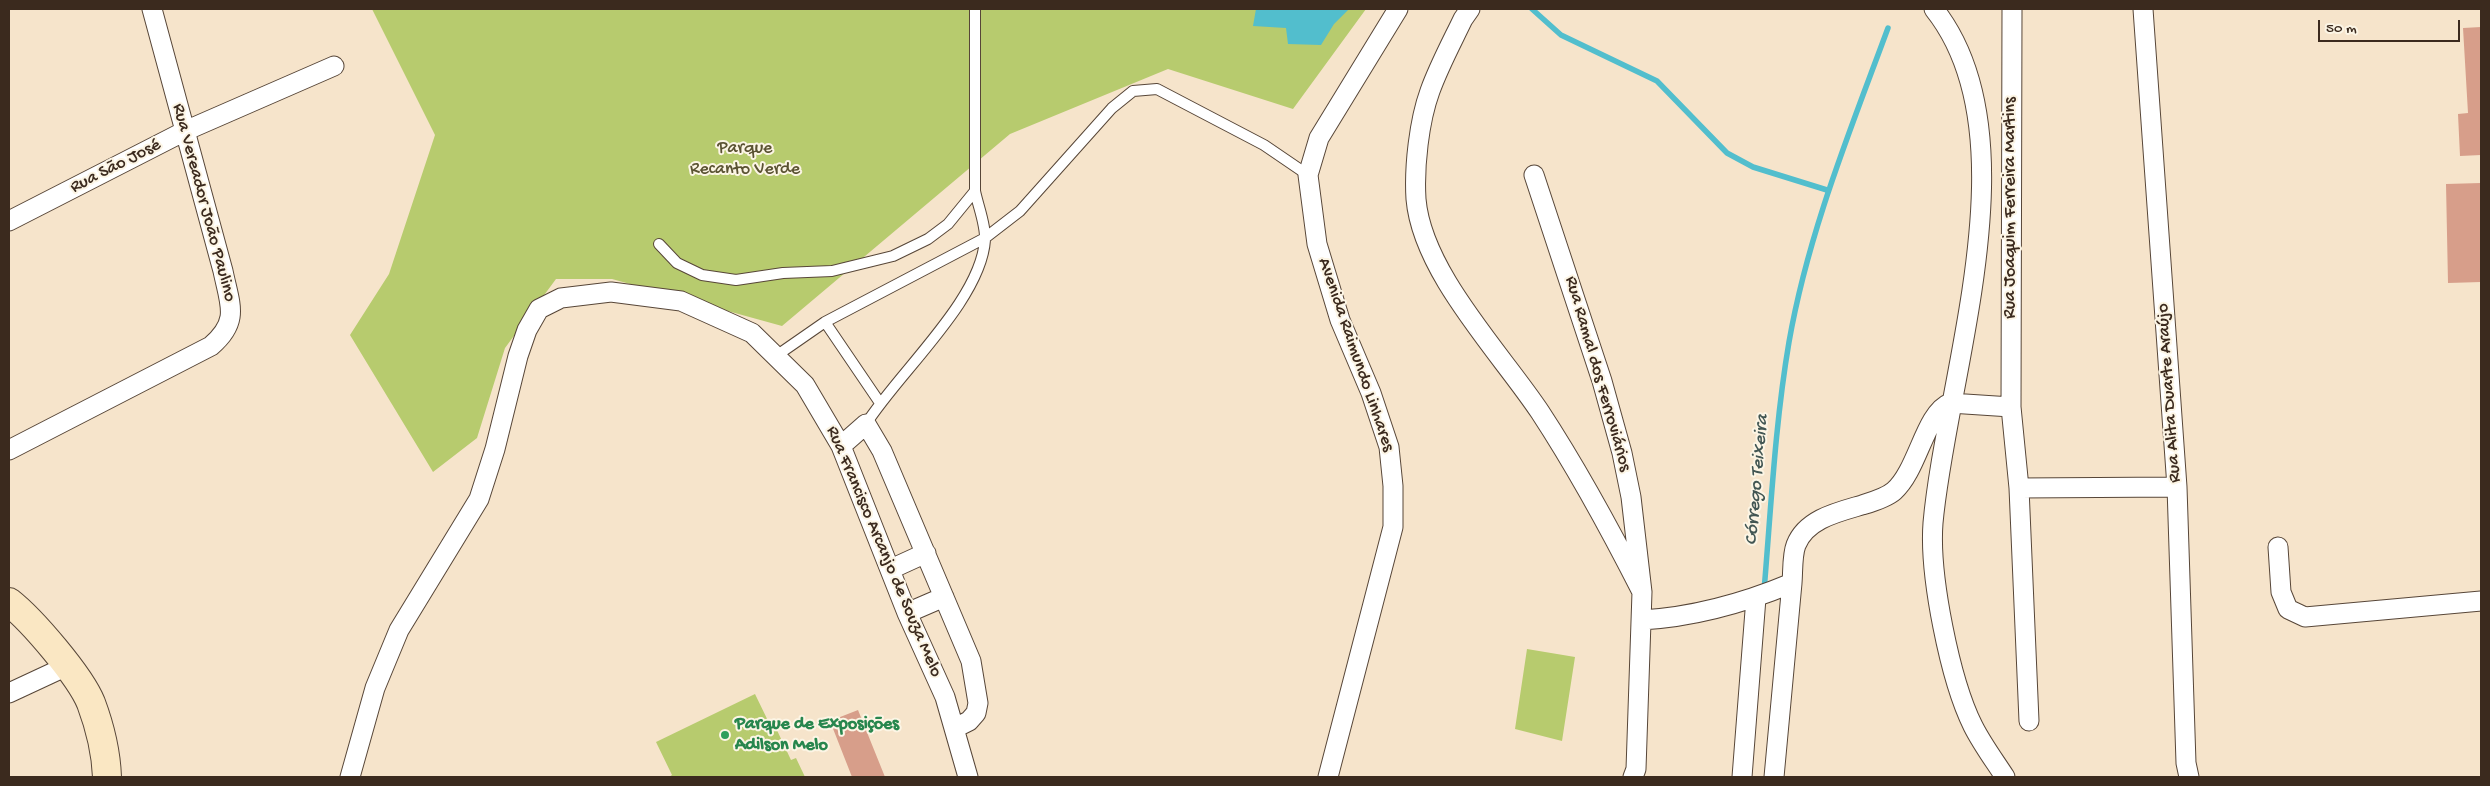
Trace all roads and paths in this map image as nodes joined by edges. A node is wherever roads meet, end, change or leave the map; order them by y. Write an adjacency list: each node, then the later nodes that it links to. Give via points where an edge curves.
1 (152, 9): 9 (street, Rua Vereador João Paulino)
2 (975, 9): 12 (lane)
3 (1398, 9): 11 (street, Avenida Raimundo Linhares, via 1319,138)
4 (1470, 9): 30 (street, via 1430,92 1422,128 1416,164 1416,200 1426,238 1462,303 1540,412 1620,548)
5 (1934, 9): 19 (street, via 1949,28 1972,87 1982,158 1982,198 1972,288)
6 (2012, 9): 20 (street, Rua Joaquim Ferreira Martins)
7 (2143, 9): 24 (street, Rua Alita Duarte Araújo)
8 (334, 66): 9 (street, Rua São José)
9 (185, 131): 13 (street, Rua São José); 23 (street, Rua Vereador João Paulino, via 232,314 224,335 204,350)
10 (1534, 174): 30 (street, Rua Ramal dos Ferroviários, via 1602,381 1622,453 1634,516)
11 (1308, 175): 14 (lane, via 1264,145 1157,89 1133,91 1112,108 1020,211); 44 (street, Avenida Raimundo Linhares, via 1317,244 1340,320 1370,392 1388,447 1394,486 1393,527)
12 (975, 191): 14 (lane); 15 (lane, via 948,224 928,239 893,256 832,272 736,280 702,275 677,263)
13 (9, 221)
14 (985, 238): 16 (lane); 18 (lane, via 982,260 974,281 943,326)
15 (659, 244)
16 (826, 322): 17 (lane); 18 (lane)
17 (776, 356): 22 (street, Rua Francisco Arcanjo de Souza Melo, via 805,385); 42 (street, Rua Francisco Arcanjo de Souza Melo, via 752,333 681,302 611,292 561,298 539,309 518,356 496,449 479,499 399,630 374,688)
18 (880, 403): 21 (lane)
19 (1952, 403): 20 (street); 29 (street, via 1938,411 1912,468 1893,492 1820,519 1807,529 1796,545); 48 (street, via 1933,524 1935,577 1954,672 1973,726)
20 (2011, 407): 25 (street, Rua Joaquim Ferreira Martins)
21 (866, 424): 22 (street); 27 (street, via 882,450)
22 (841, 446): 28 (street, Rua Francisco Arcanjo de Souza Melo)
23 (9, 450)
24 (2177, 487): 25 (street); 49 (street, Rua Alita Duarte Araújo)
25 (2019, 488): 39 (street, Rua Joaquim Ferreira Martins)
26 (2278, 547): 33 (street, via 2281,592 2288,609 2305,617)
27 (926, 553): 28 (street); 31 (street)
28 (891, 569): 35 (street, Rua Francisco Arcanjo de Souza Melo)
29 (1792, 583): 32 (street); 47 (street)
30 (1642, 592): 36 (street, Rua Ramal dos Ferroviários)
31 (944, 597): 35 (street); 40 (street, via 971,660 978,703 970,721)
32 (1756, 598): 36 (street, via 1678,618); 46 (street)
33 (2481, 601)
34 (9, 602): 37 (street, via 24,614)
35 (907, 613): 40 (street, Rua Francisco Arcanjo de Souza Melo, via 945,697)
36 (1642, 620): 45 (street, Rua Ramal dos Ferroviários, via 1636,769)
37 (67, 666): 38 (street); 41 (street, via 90,701 106,752)
38 (9, 693)
39 (2029, 721)
40 (955, 728): 43 (street, Rua Francisco Arcanjo de Souza Melo)
41 (107, 777)
42 (350, 777)
43 (968, 777)
44 (1328, 777)
45 (1633, 777)
46 (1742, 777)
47 (1774, 777)
48 (2005, 777)
49 (2189, 777)

